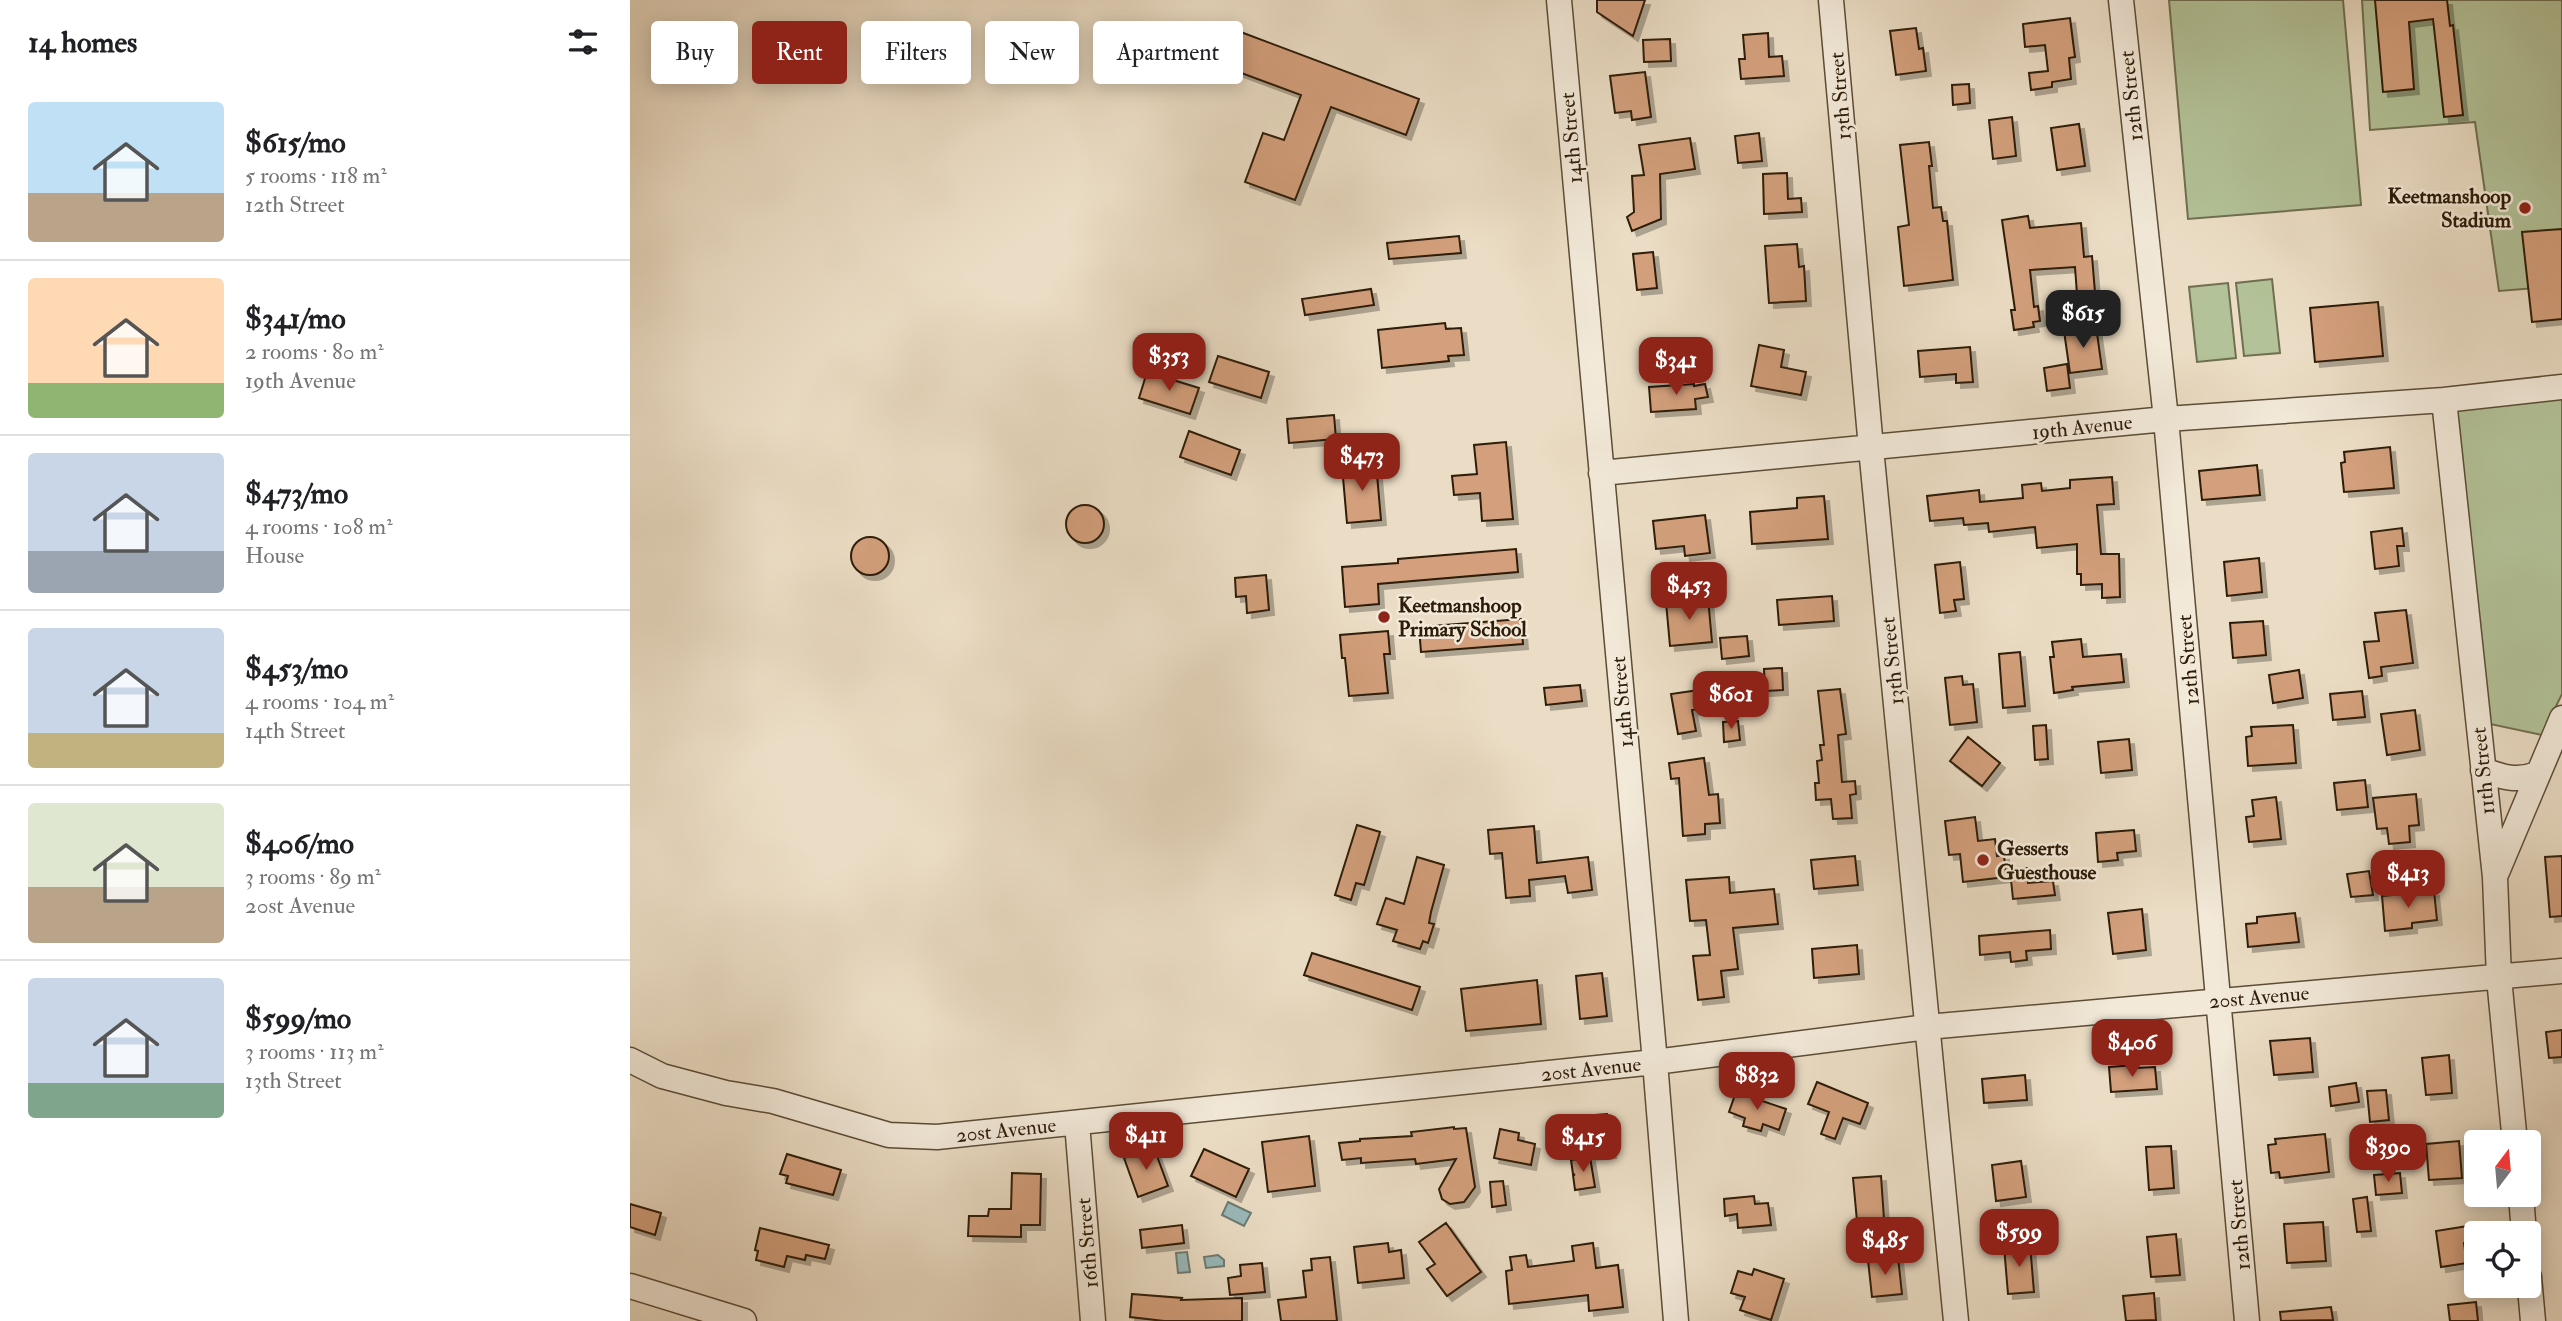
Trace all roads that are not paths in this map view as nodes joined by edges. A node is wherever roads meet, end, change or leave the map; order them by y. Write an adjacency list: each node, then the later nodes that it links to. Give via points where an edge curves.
1 (1559, 0): 8 (street, 14th Street)
2 (1831, 0): 7 (street, 13th Street)
3 (2121, 0): 6 (street, 12th Street)
4 (2562, 387): 5 (street, 19th Avenue)
5 (2444, 400): 6 (street, 19th Avenue); 10 (street, 11th Street)
6 (2166, 419): 7 (street, 19th Avenue); 15 (street, 12th Street)
7 (1871, 448): 8 (street, 19th Avenue); 16 (street, 13th Street)
8 (1601, 473): 18 (street, 14th Street)
9 (2562, 718): 11 (street)
10 (2483, 770): 11 (street, via 2514,779); 12 (street, 11th Street)
11 (2537, 774): 12 (street)
12 (2495, 877): 14 (street, 11th Street)
13 (2562, 971): 14 (street, 20st Avenue)
14 (2499, 978): 15 (street, 20st Avenue); 20 (street, 11th Street)
15 (2220, 1000): 16 (street, 20st Avenue); 27 (street, 12th Street)
16 (1927, 1027): 18 (street, 20st Avenue); 26 (street, 13th Street)
17 (630, 1060): 19 (street, 20st Avenue, via 662,1076 773,1101 889,1135 937,1138)
18 (1655, 1062): 19 (street, 20st Avenue); 25 (street, 14th Street)
19 (1077, 1123): 24 (street, 16th Street)
20 (2514, 1130)
21 (630, 1286): 23 (street)
22 (2531, 1298): 28 (street)
23 (744, 1321)
24 (1093, 1321)
25 (1675, 1321)
26 (1956, 1321)
27 (2247, 1321)
28 (2533, 1321)

